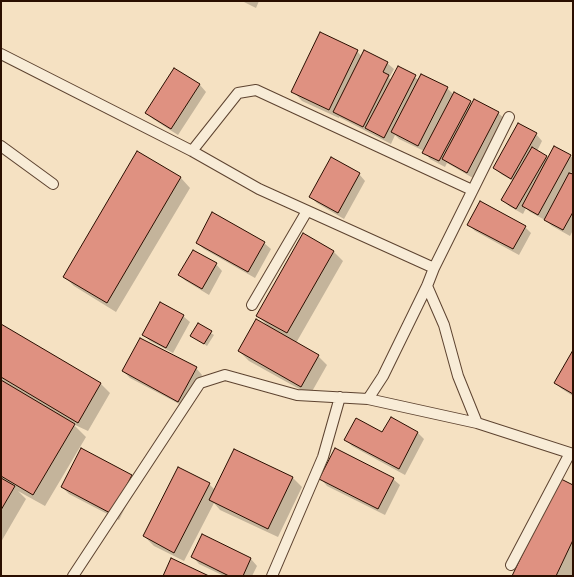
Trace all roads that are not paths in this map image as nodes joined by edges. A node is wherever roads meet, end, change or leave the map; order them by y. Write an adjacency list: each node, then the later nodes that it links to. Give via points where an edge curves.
1 (1, 54): 4 (lane)
2 (509, 117): 6 (lane)
3 (1, 146): 5 (lane)
4 (192, 151): 6 (lane, via 238,93 256,90); 7 (lane, via 259,190)
5 (53, 184)
6 (472, 190): 8 (lane)
7 (307, 211): 8 (lane); 10 (lane)
8 (434, 268): 9 (lane)
9 (427, 286): 12 (lane, via 383,376); 13 (lane, via 444,325 458,376)
10 (252, 305)
11 (340, 397): 12 (lane); 16 (lane, via 297,395 225,375 200,382); 17 (lane, via 323,457)
12 (368, 399): 13 (lane)
13 (477, 423): 14 (lane)
14 (571, 454): 15 (lane)
15 (511, 565)
16 (73, 576)
17 (272, 576)

